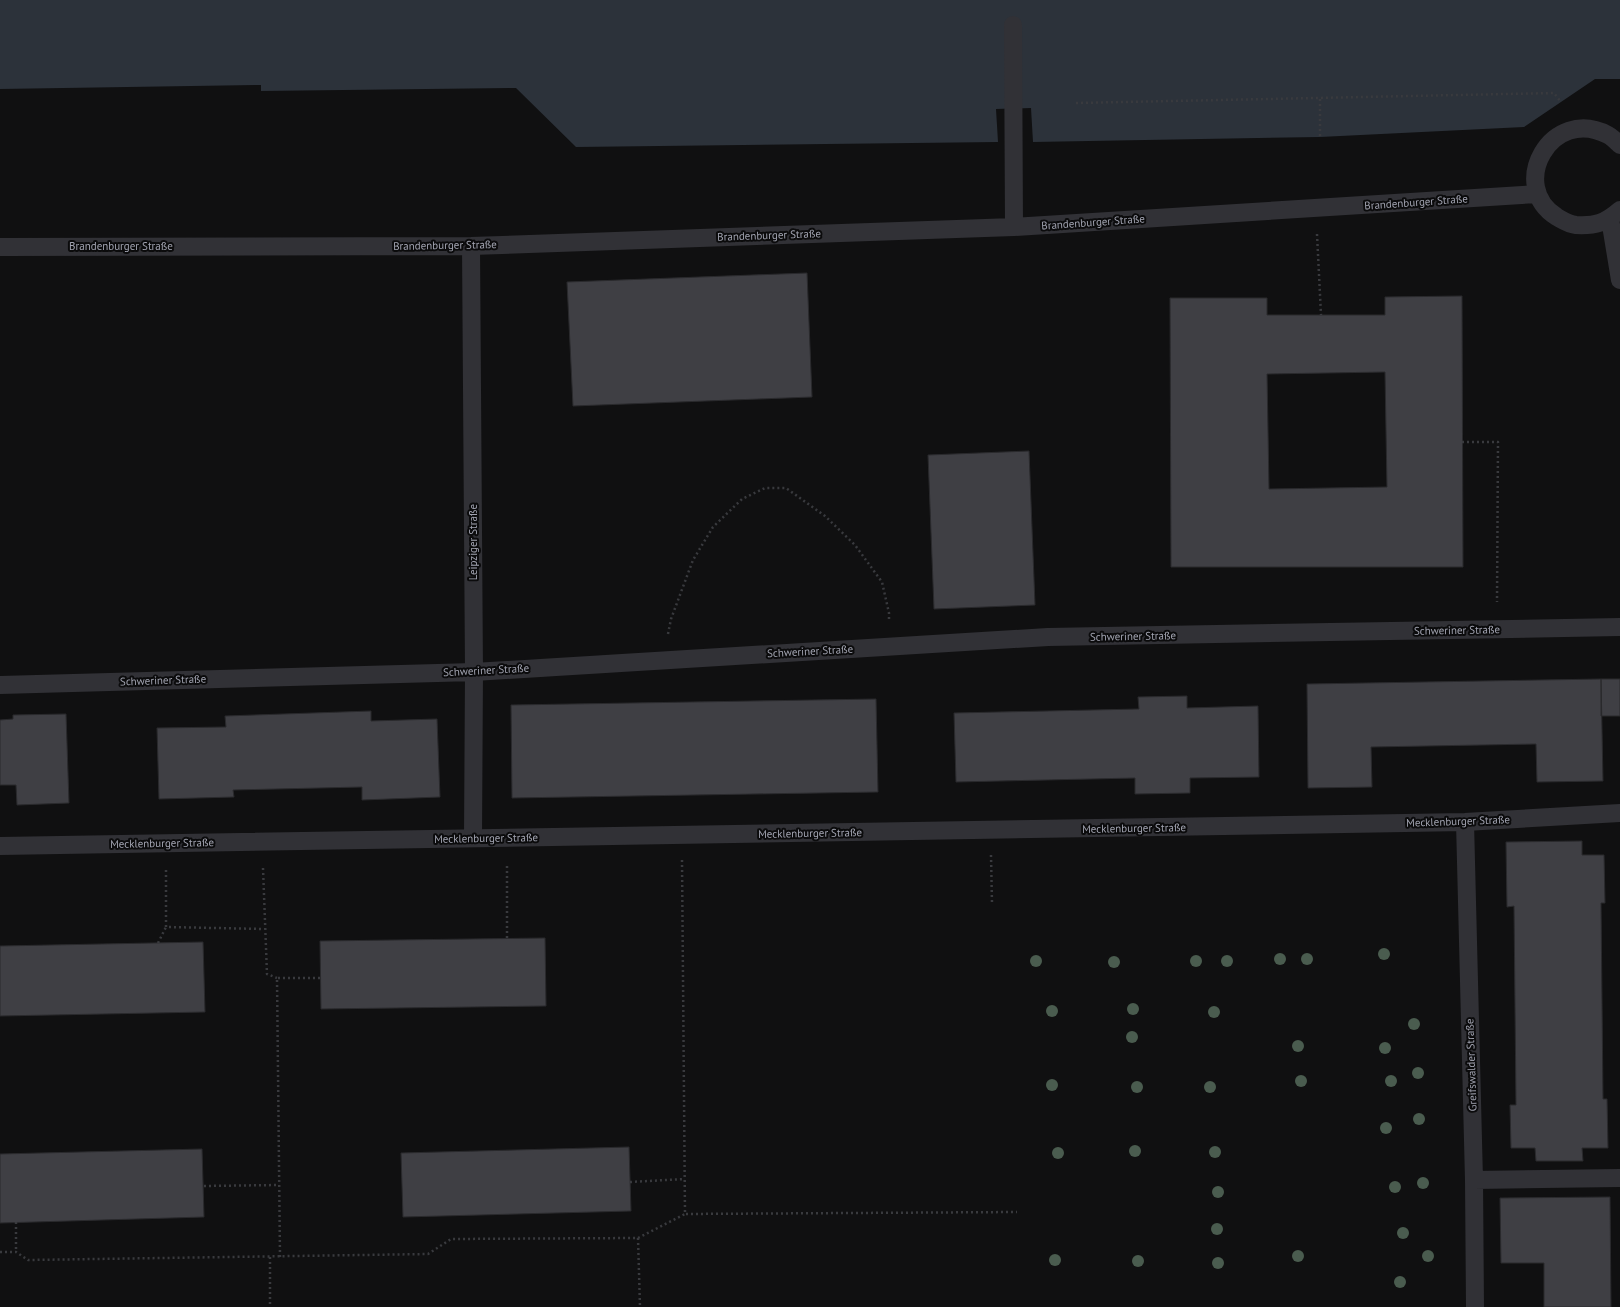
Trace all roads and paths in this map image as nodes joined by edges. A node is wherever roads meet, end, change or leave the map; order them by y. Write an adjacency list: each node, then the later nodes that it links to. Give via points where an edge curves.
1 (1013, 25): 10 (lane)
2 (1320, 99): 3 (path, via 1554,93); 4 (path); 5 (path)
3 (1561, 102)
4 (1076, 103)
5 (1320, 136)
6 (1620, 144): 7 (lane, via 1608,135 1588,128 1574,129 1561,134 1550,142 1542,153 1535,171)
7 (1538, 194): 8 (lane, Brandenburger Straße); 9 (lane, via 1549,212 1568,224 1593,226)
8 (1316, 208): 10 (lane, Brandenburger Straße); 14 (path)
9 (1615, 214): 13 (lane)
10 (1014, 227): 12 (lane, Brandenburger Straße)
11 (0, 246): 12 (lane, Brandenburger Straße)
12 (472, 246): 20 (lane, Leipziger Straße)
13 (1620, 280)
14 (1321, 315)
15 (1462, 442): 17 (path, via 1498,442)
16 (1620, 627): 17 (lane, Schweriner Straße)
17 (1497, 629): 18 (lane, Schweriner Straße, via 1048,637)
18 (890, 647): 19 (lane, Schweriner Straße); 19 (path, via 889,613 882,582 855,545 825,516 786,488 765,488 742,499 713,527 693,560 671,619)
19 (665, 660): 20 (lane, Schweriner Straße)
20 (474, 672): 21 (lane, Schweriner Straße); 26 (lane, Leipziger Straße)
21 (0, 684)
22 (1620, 813): 23 (lane, Mecklenburger Straße)
23 (1465, 822): 24 (lane, Mecklenburger Straße); 40 (lane, Greifswalder Straße)
24 (990, 830): 25 (lane, Mecklenburger Straße); 31 (path)
25 (682, 835): 27 (lane, Mecklenburger Straße); 39 (path)
26 (473, 838): 27 (lane, Mecklenburger Straße); 28 (lane, Mecklenburger Straße)
27 (507, 838): 34 (path)
28 (262, 842): 29 (lane, Mecklenburger Straße); 33 (path)
29 (165, 843): 30 (lane, Mecklenburger Straße); 32 (path)
30 (0, 846)
31 (992, 903)
32 (166, 928): 33 (path); 35 (path)
33 (264, 929): 36 (path, via 266,974)
34 (507, 938)
35 (158, 943)
36 (277, 978): 37 (path); 42 (path)
37 (321, 978)
38 (1620, 1178): 40 (lane)
39 (685, 1179): 41 (path); 45 (path)
40 (1474, 1180): 54 (lane, Greifswalder Straße)
41 (630, 1182)
42 (279, 1185): 43 (path); 51 (path)
43 (204, 1186)
44 (1017, 1212): 45 (path)
45 (685, 1214): 47 (path)
46 (16, 1222): 49 (path)
47 (638, 1238): 51 (path, via 451,1239 428,1254); 53 (path)
48 (0, 1252): 49 (path)
49 (16, 1252): 50 (path, via 28,1260)
50 (270, 1257): 51 (path); 52 (path)
51 (280, 1257)
52 (270, 1307)
53 (640, 1307)
54 (1475, 1307)

